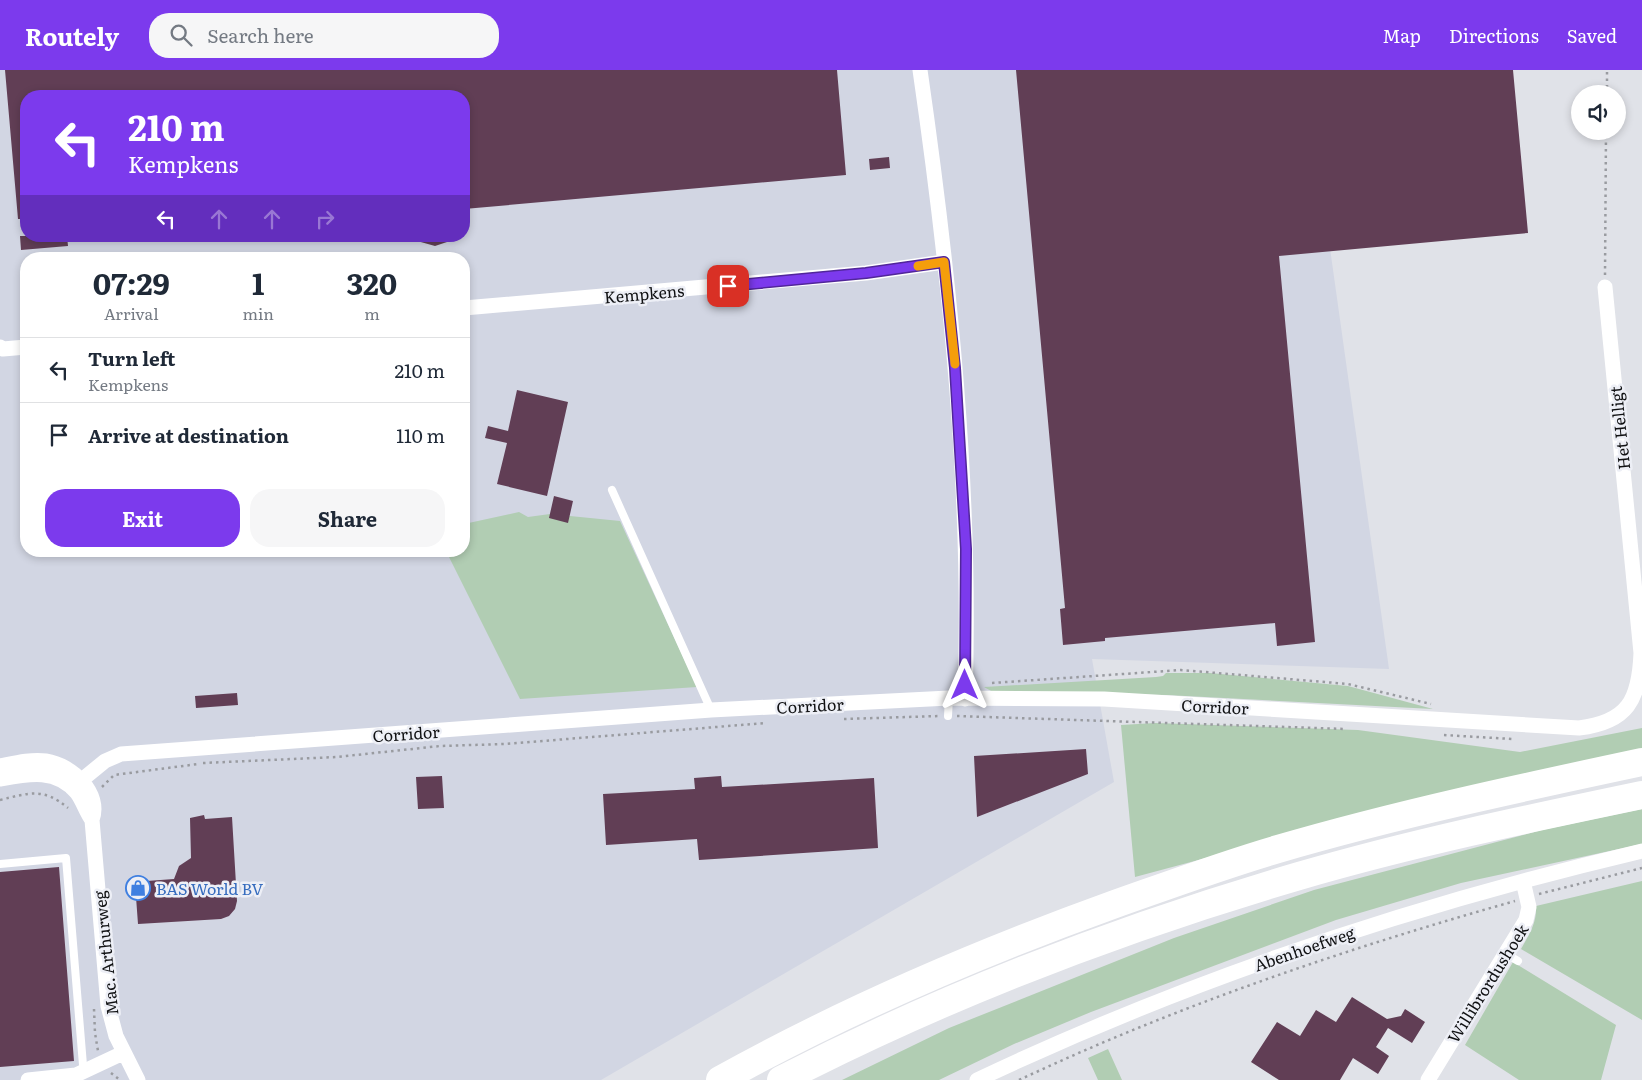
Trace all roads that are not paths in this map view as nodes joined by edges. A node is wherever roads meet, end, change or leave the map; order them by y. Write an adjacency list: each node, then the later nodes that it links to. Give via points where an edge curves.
1 (920, 70): 2 (street)
2 (944, 262): 4 (street, Kempkens, via 866,273); 8 (street, via 955,368 966,549)
3 (1605, 287): 12 (street, Het Helligt, via 1641,653 1640,677 1634,696)
4 (470, 307)
5 (0, 347): 6 (street)
6 (20, 347)
7 (612, 490): 10 (lane)
8 (965, 692): 9 (street, Corridor); 12 (street, Corridor, via 1579,728 1600,726)
9 (949, 698): 10 (street, Corridor); 11 (lane)
10 (711, 710): 16 (street, Corridor, via 121,754 105,761)
11 (948, 716)
12 (1618, 717)
13 (1642, 762): 26 (highway, via 1365,825 1179,881 972,959 863,1007)
14 (0, 766): 16 (street, via 33,761 53,762 66,768)
15 (0, 779): 16 (street, via 44,774)
16 (76, 784): 21 (street, Mac. Arthurweg, via 92,820 107,998)
17 (1642, 795): 27 (highway, via 1441,838 1300,876 1164,918 938,1006)
18 (1642, 851): 20 (street, Abenhoefweg)
19 (0, 864): 22 (lane, via 66,858)
20 (1523, 881): 28 (street, Abenhoefweg, via 1367,926 1274,958 1130,1013); 29 (street, Willibrordushoek, via 1528,915 1512,957)
21 (123, 1054): 22 (street); 25 (street, Mac. Arthurweg)
22 (86, 1071): 23 (street, via 76,1076)
23 (49, 1079): 24 (street)
24 (28, 1080)
25 (138, 1080)
26 (720, 1080)
27 (781, 1080)
28 (977, 1080)
29 (1428, 1080)

